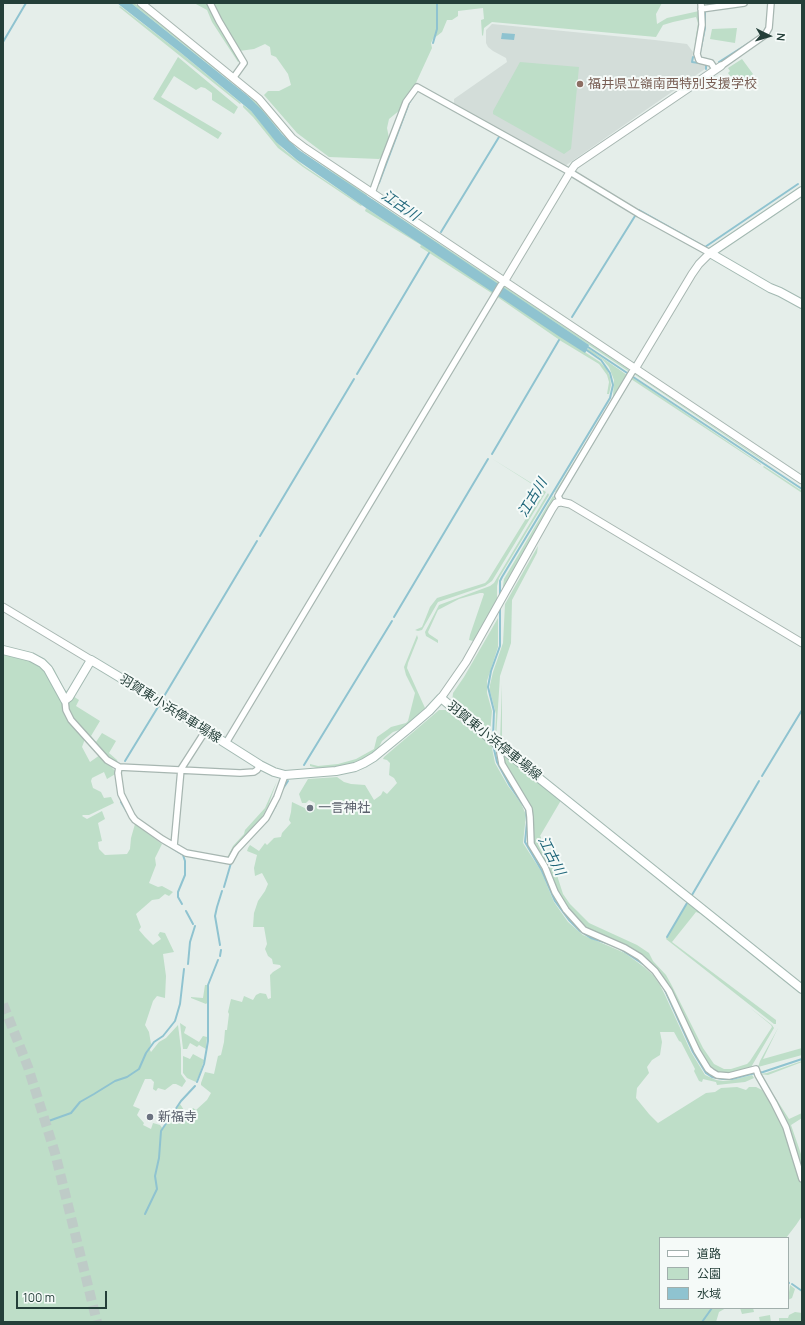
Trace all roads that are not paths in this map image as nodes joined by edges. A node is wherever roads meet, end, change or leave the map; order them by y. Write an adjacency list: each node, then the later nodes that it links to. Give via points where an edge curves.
1 (141, 3): 7 (street)
2 (210, 3): 7 (street, via 218,22 244,63)
3 (744, 3): 5 (street)
4 (771, 3): 6 (street, via 769,28 765,35)
5 (701, 6): 6 (street, via 702,25 697,54 699,60)
6 (718, 68): 8 (street, via 575,165)
7 (234, 77): 10 (street, via 268,108 292,138)
8 (570, 172): 10 (street, via 417,87 406,102); 11 (street); 12 (street)
9 (802, 191): 11 (main road)
10 (372, 193): 12 (street)
11 (710, 253): 13 (main road); 14 (street, via 692,274)
12 (503, 283): 14 (street); 24 (street)
13 (802, 304)
14 (632, 372): 15 (street); 16 (street, via 558,496)
15 (802, 480)
16 (561, 502): 18 (street, via 570,504); 21 (street, via 556,503 552,509 457,676)
17 (3, 607): 20 (street)
18 (802, 643)
19 (3, 650): 22 (main road, via 31,657 42,663)
20 (91, 660): 22 (main road); 23 (main road, 羽賀東小浜停車場線)
21 (441, 698): 25 (main road, 羽賀東小浜停車場線); 29 (main road, 羽賀東小浜停車場線, via 408,729 364,763 336,771)
22 (65, 700): 27 (street, via 71,720 107,760)
23 (206, 730): 24 (main road, 羽賀東小浜停車場線); 28 (street)
24 (226, 743): 26 (main road, 羽賀東小浜停車場線)
25 (502, 748): 31 (main road, 羽賀東小浜停車場線); 32 (street, via 502,764 529,809 531,844 566,910 584,930 625,948 655,971 669,991 708,1069 729,1076 756,1069 786,1127)
26 (260, 765): 28 (street, via 254,772 244,773); 29 (main road, 羽賀東小浜停車場線)
27 (118, 767): 28 (street); 30 (street, via 122,794 132,816)
28 (181, 770): 30 (street)
29 (285, 775): 30 (street, via 266,818 236,850 230,861 192,855)
30 (174, 846)
31 (802, 989)
32 (802, 1179)

